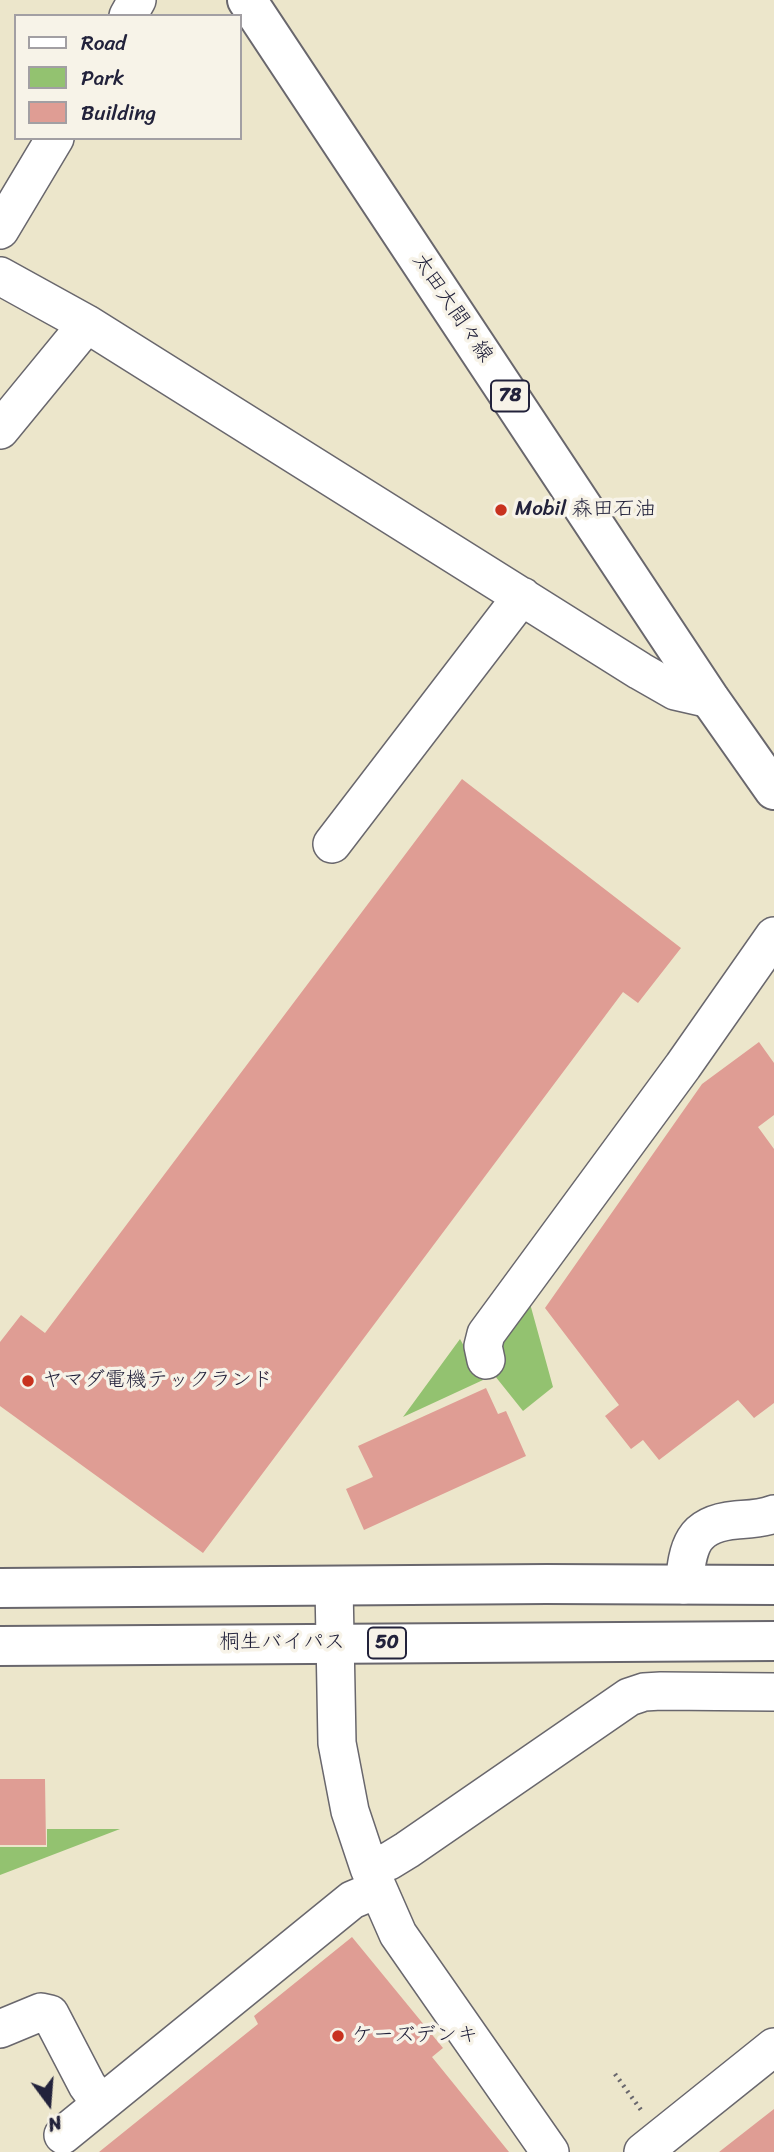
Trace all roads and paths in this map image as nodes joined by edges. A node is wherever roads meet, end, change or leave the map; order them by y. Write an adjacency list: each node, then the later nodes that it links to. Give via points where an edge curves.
1 (247, 0): 8 (main road, 太田大間々線 / 78)
2 (54, 140): 3 (street)
3 (0, 230)
4 (0, 276): 5 (street)
5 (86, 324): 6 (street); 7 (street)
6 (0, 430)
7 (522, 596): 8 (street, via 675,691); 10 (street)
8 (710, 699): 9 (main road, 太田大間々線 / 78)
9 (774, 790)
10 (332, 844)
11 (774, 936): 12 (street, via 486,1334)
12 (486, 1360)
13 (774, 1514): 14 (street, via 703,1530 688,1550)
14 (684, 1585): 15 (main road); 16 (main road)
15 (774, 1585)
16 (334, 1586): 17 (main road); 19 (street)
17 (0, 1588)
18 (774, 1641): 19 (main road, 桐生バイパス / 50)
19 (335, 1643): 20 (main road, 桐生バイパス / 50); 22 (street, via 337,1743 350,1811)
20 (0, 1646)
21 (774, 1692): 22 (street, via 662,1691 629,1697 389,1861)
22 (374, 1878): 26 (street); 29 (street, via 398,1934)
23 (0, 2029): 26 (street, via 41,2012 50,2014)
24 (774, 2047): 30 (street)
25 (615, 2074): 27 (path)
26 (100, 2103): 28 (street)
27 (644, 2115)
28 (63, 2135)
29 (550, 2152)
30 (643, 2152)

